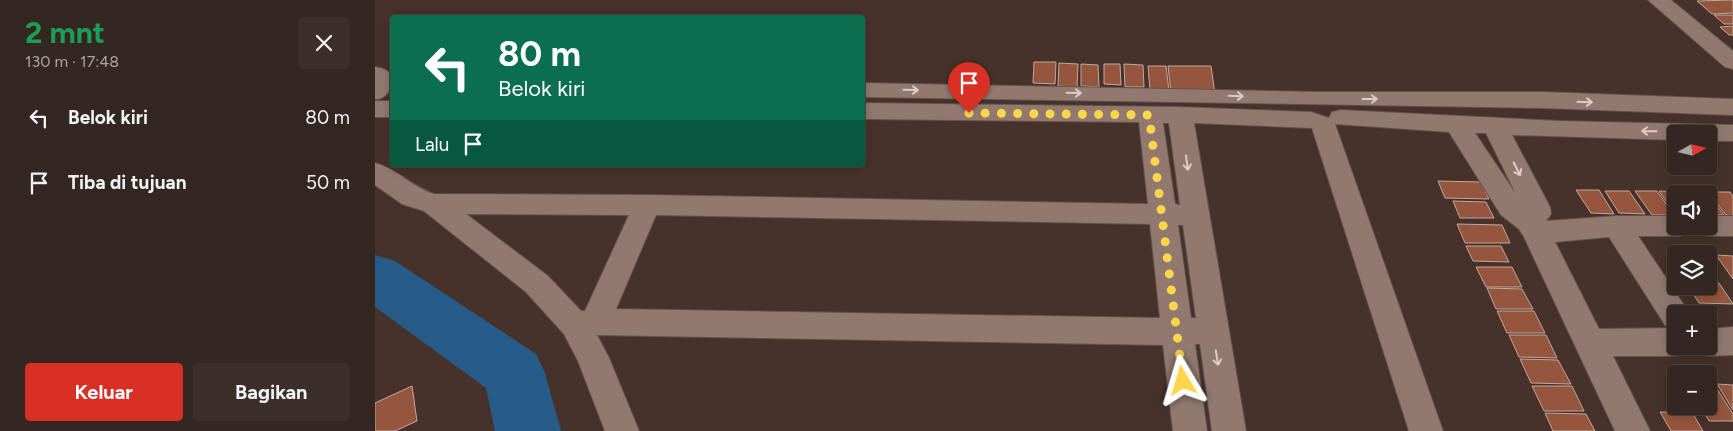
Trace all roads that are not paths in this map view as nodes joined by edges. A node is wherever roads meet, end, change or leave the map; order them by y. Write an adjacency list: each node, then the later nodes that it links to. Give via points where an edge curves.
1 (1658, 0): 2 (street)
2 (1733, 62)
3 (379, 90): 7 (street)
4 (865, 90): 6 (street, one-way to 6)
5 (1543, 100): 8 (street, one-way to 8); 10 (street, one-way to 5); 15 (street)
6 (987, 102): 9 (street); 10 (street, one-way to 10); 11 (street)
7 (390, 104)
8 (1733, 107)
9 (865, 111)
10 (1322, 112): 12 (street); 13 (street); 38 (street)
11 (1149, 115): 12 (street); 20 (street)
12 (1180, 115): 21 (street, one-way to 21)
13 (1457, 124): 14 (street); 26 (street, via 1511,208)
14 (1495, 126): 15 (street); 26 (street, one-way to 26, via 1536,207)
15 (1559, 129): 16 (street, one-way to 15)
16 (1733, 133)
17 (375, 172): 18 (street, via 412,197)
18 (434, 204): 19 (street); 28 (street)
19 (647, 205): 20 (street); 28 (street)
20 (1161, 215): 21 (street); 30 (street)
21 (1194, 215): 29 (street)
22 (1616, 226): 23 (street); 26 (street); 27 (street)
23 (1667, 226)
24 (1717, 226): 25 (street)
25 (1733, 226)
26 (1532, 228): 34 (street)
27 (1669, 305)
28 (585, 323): 30 (street); 35 (street, via 593,358)
29 (1213, 330): 30 (street); 37 (street, one-way to 37)
30 (1177, 332): 36 (street)
31 (1667, 342): 34 (street)
32 (1717, 342): 33 (street)
33 (1733, 342)
34 (1589, 343): 39 (street)
35 (623, 431)
36 (1190, 431)
37 (1229, 431)
38 (1426, 431)
39 (1633, 431)

